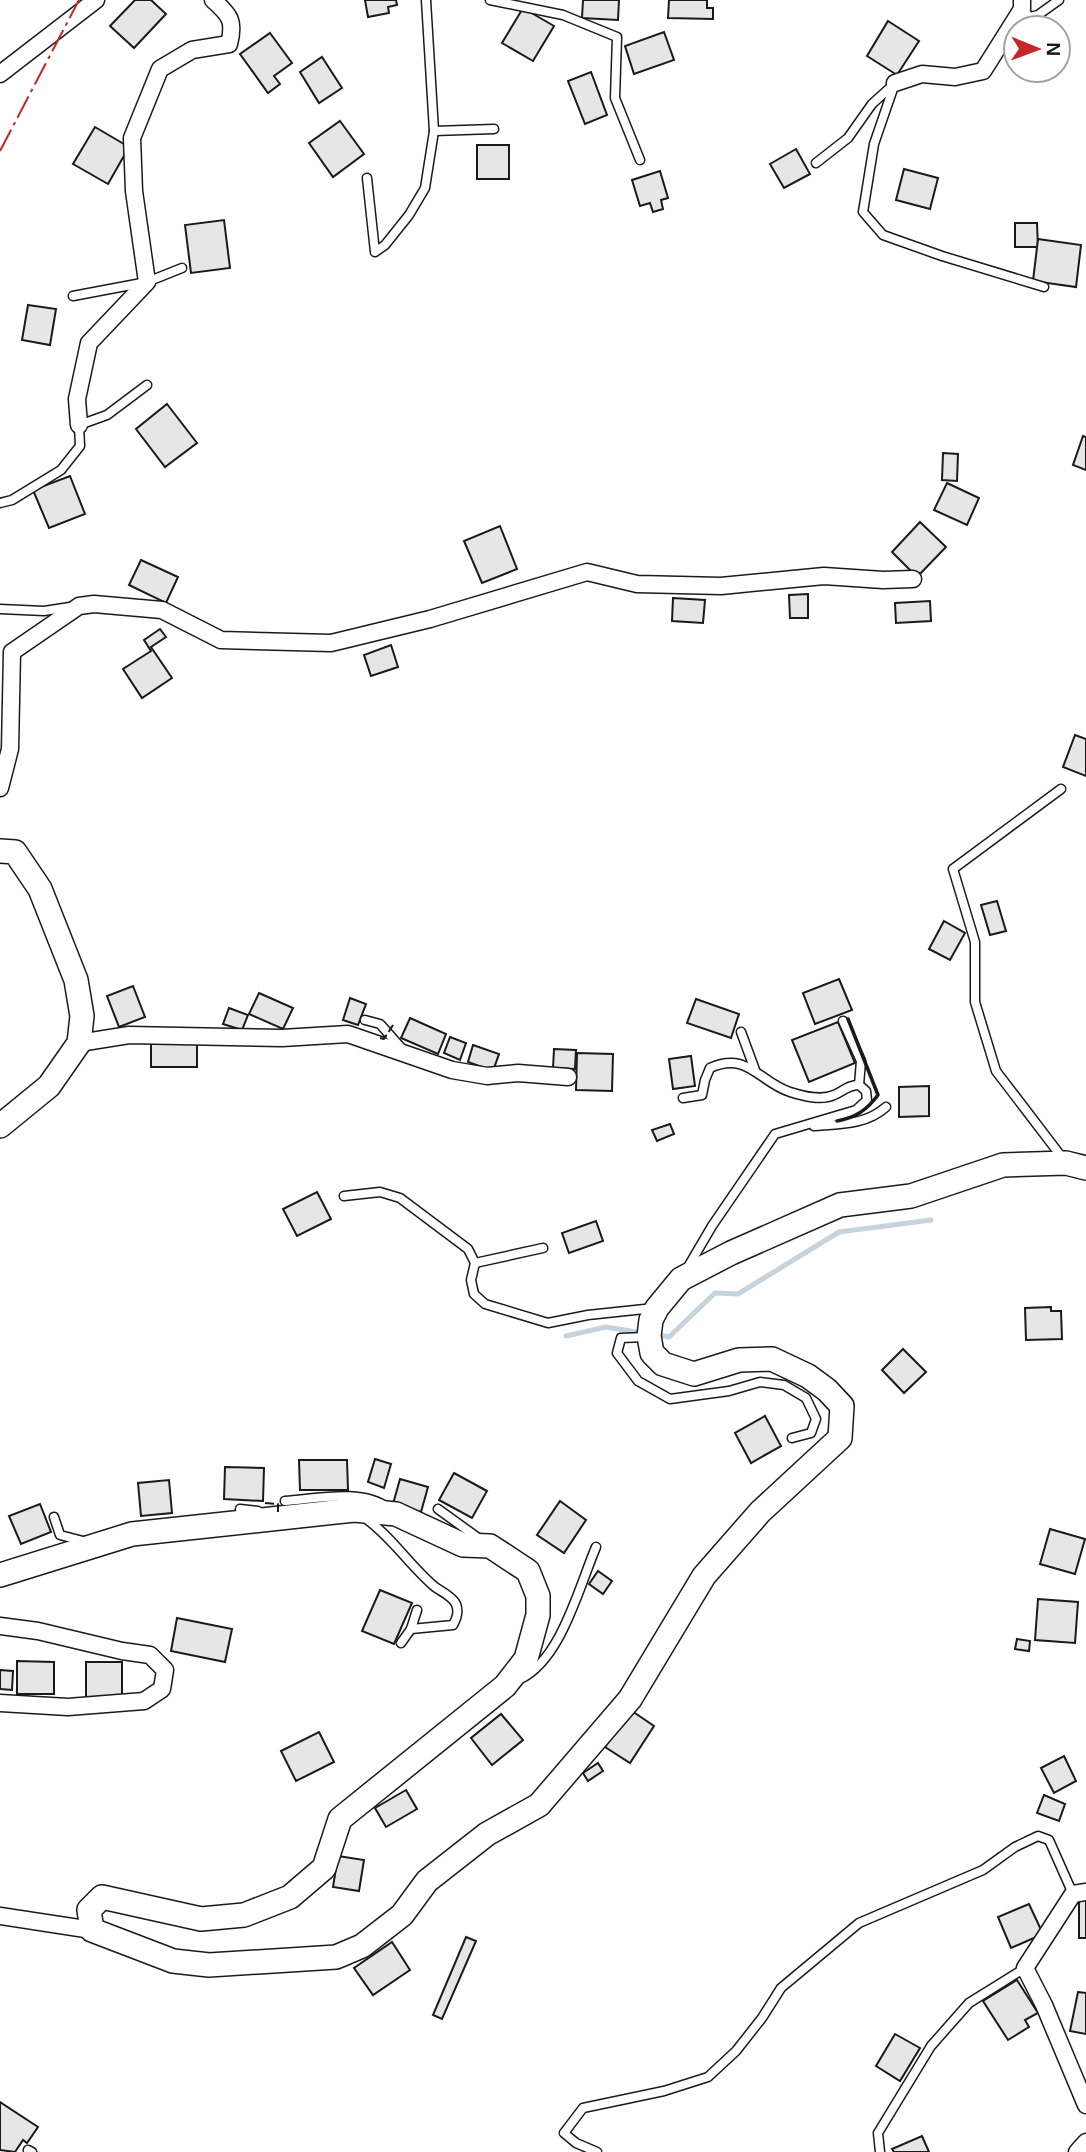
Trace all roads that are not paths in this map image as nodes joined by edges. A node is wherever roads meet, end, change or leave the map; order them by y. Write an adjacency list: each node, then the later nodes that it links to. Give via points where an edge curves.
1 (96, 0): 7 (street)
2 (213, 0): 15 (street, via 233,27 229,44 192,50 160,69 132,138 134,191)
3 (426, 0): 10 (lane)
4 (490, 0): 11 (lane, via 563,15 617,37 615,97)
5 (1059, 0): 6 (lane, via 1030,17)
6 (1022, 4): 8 (street, via 984,71 955,77 922,74)
7 (0, 74)
8 (895, 83): 12 (lane, via 872,104 848,138); 16 (lane, via 874,144 863,212 883,235)
9 (494, 129): 10 (lane)
10 (434, 131): 13 (lane, via 425,188 409,215 374,252)
11 (640, 160)
12 (816, 163)
13 (367, 178)
14 (183, 268): 15 (lane)
15 (147, 282): 17 (lane); 19 (street, via 89,343 77,399)
16 (1044, 287)
17 (73, 296)
18 (147, 385): 19 (lane, via 107,415)
19 (79, 425): 20 (lane, via 80,446 61,470)
20 (0, 503)
21 (913, 579): 22 (street, via 824,576 721,586 637,584 587,572 331,643 221,640 162,610)
22 (79, 606): 23 (lane, via 44,611); 24 (street, via 12,652 10,749)
23 (0, 609)
24 (0, 788)
25 (1061, 789): 39 (lane, via 953,869 975,942 975,1002 996,1071)
26 (0, 851): 30 (street, via 15,852 40,889 76,980 82,1016)
27 (365, 1020): 31 (lane, via 380,1024)
28 (843, 1020): 34 (lane, via 861,1061)
29 (741, 1032): 32 (lane)
30 (79, 1042): 31 (street, via 130,1035 282,1038 348,1034); 37 (street, via 49,1086)
31 (406, 1054): 33 (street, via 487,1076)
32 (755, 1070): 34 (lane, via 788,1091 816,1098); 35 (lane, via 722,1063 710,1068 702,1096)
33 (568, 1077)
34 (859, 1085): 38 (lane, via 867,1100 856,1110)
35 (683, 1098)
36 (886, 1107): 38 (lane, via 876,1116 852,1124)
37 (0, 1126)
38 (801, 1127): 43 (lane, via 775,1134)
39 (1076, 1165): 43 (street, via 1003,1165 911,1196 840,1205)
40 (344, 1196): 42 (lane, via 380,1192 400,1198 468,1249)
41 (543, 1248): 42 (lane)
42 (475, 1263): 44 (lane, via 474,1294 485,1304 548,1323)
43 (681, 1279): 44 (street)
44 (657, 1308): 45 (street)
45 (649, 1336): 46 (lane, via 621,1338 617,1353 638,1381 670,1399 760,1382 784,1385 806,1398 816,1419 811,1433); 65 (street, via 652,1353 663,1364 694,1374 739,1360 772,1359 808,1376 842,1406 840,1438 760,1512 704,1576 631,1699 539,1805 487,1834 427,1881 402,1915 362,1946 337,1956 209,1965 173,1961)
46 (792, 1437)
47 (240, 1509): 49 (lane)
48 (439, 1509): 54 (lane)
49 (281, 1510): 50 (street); 51 (lane, via 348,1497 377,1499); 53 (street)
50 (354, 1510): 51 (street); 59 (lane, via 381,1530 456,1604 453,1625)
51 (396, 1514): 54 (street, via 463,1545)
52 (54, 1517): 53 (lane, via 60,1535)
53 (106, 1542): 56 (street)
54 (489, 1546): 61 (street, via 528,1571 538,1597 526,1659)
55 (596, 1547): 61 (lane, via 561,1637 533,1673)
56 (0, 1575)
57 (417, 1610): 59 (lane)
58 (0, 1626): 62 (street, via 150,1655 164,1670 162,1689 145,1701 68,1707)
59 (411, 1629): 60 (lane)
60 (401, 1643)
61 (505, 1686): 65 (street, via 340,1819 324,1868 290,1897 244,1915 201,1919 102,1897 89,1910)
62 (0, 1703)
63 (1080, 1893): 66 (street); 69 (lane, via 1049,1840 1038,1836 983,1870 859,1923 781,1988 736,2051 708,2077 583,2108 564,2133)
64 (0, 1916): 65 (street)
65 (92, 1930)
66 (1025, 1968): 67 (street); 70 (lane, via 969,2003 930,2046 878,2133)
67 (1086, 2105)
68 (1086, 2142): 71 (street)
69 (597, 2152)
70 (880, 2152)
71 (1077, 2152)

